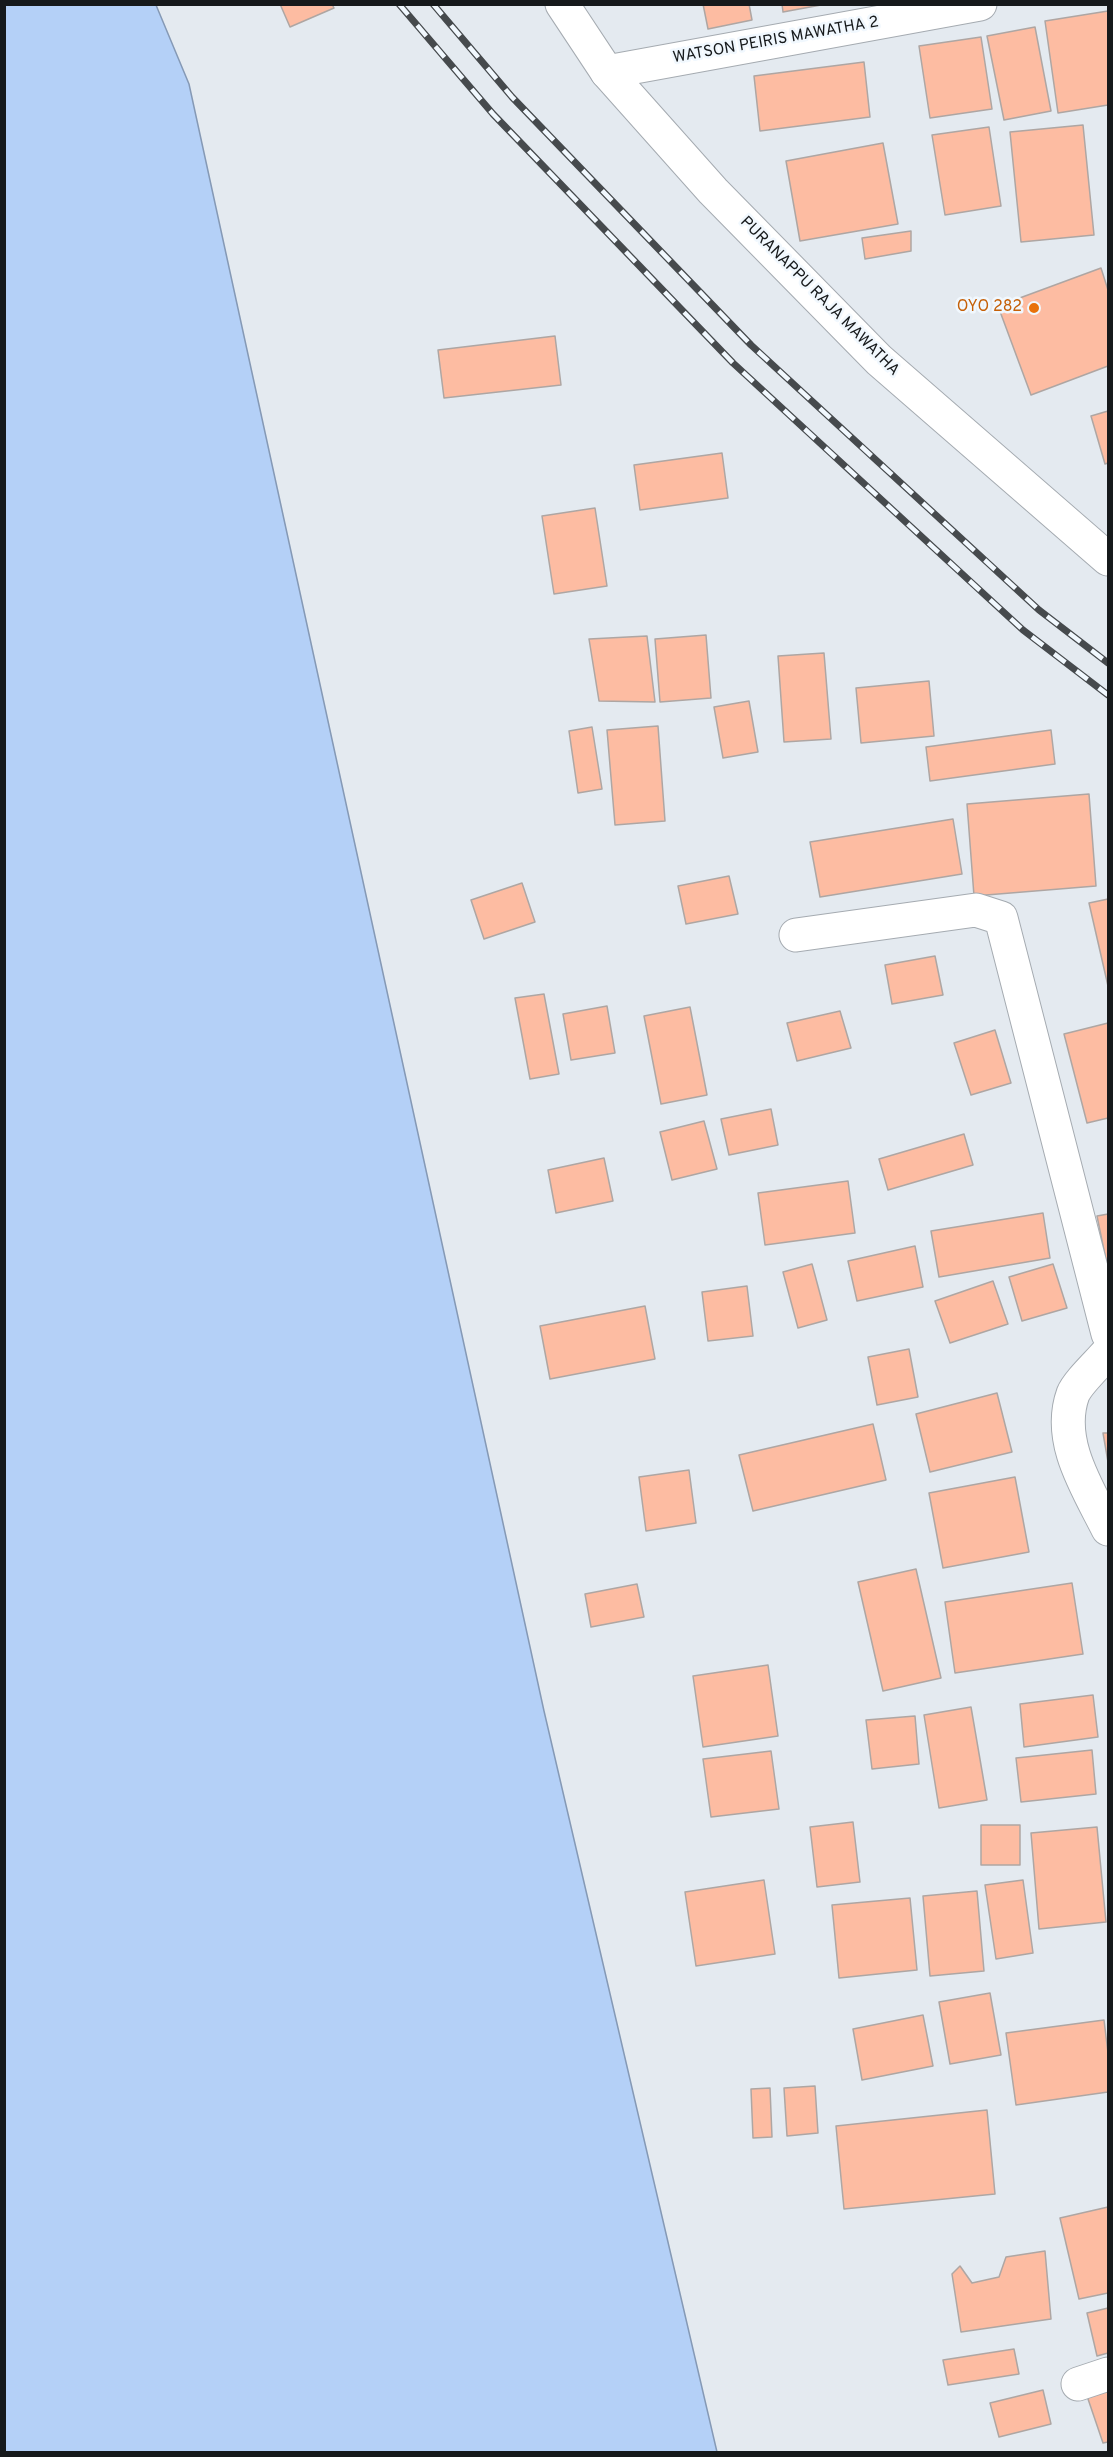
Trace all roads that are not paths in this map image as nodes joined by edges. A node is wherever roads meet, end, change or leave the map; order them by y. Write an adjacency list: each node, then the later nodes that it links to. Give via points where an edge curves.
1 (562, 4): 3 (street, PURANAPPU RAJA MAWATHA)
2 (980, 4): 3 (street, WATSON PEIRIS MAWATHA 2)
3 (607, 72): 4 (street, PURANAPPU RAJA MAWATHA, via 713,191 879,360)
4 (1108, 559)
5 (796, 934): 6 (street, via 976,910 1001,918)
6 (1108, 1334)
7 (1108, 1352): 8 (street, via 1074,1393 1068,1423 1074,1459)
8 (1108, 1529)

